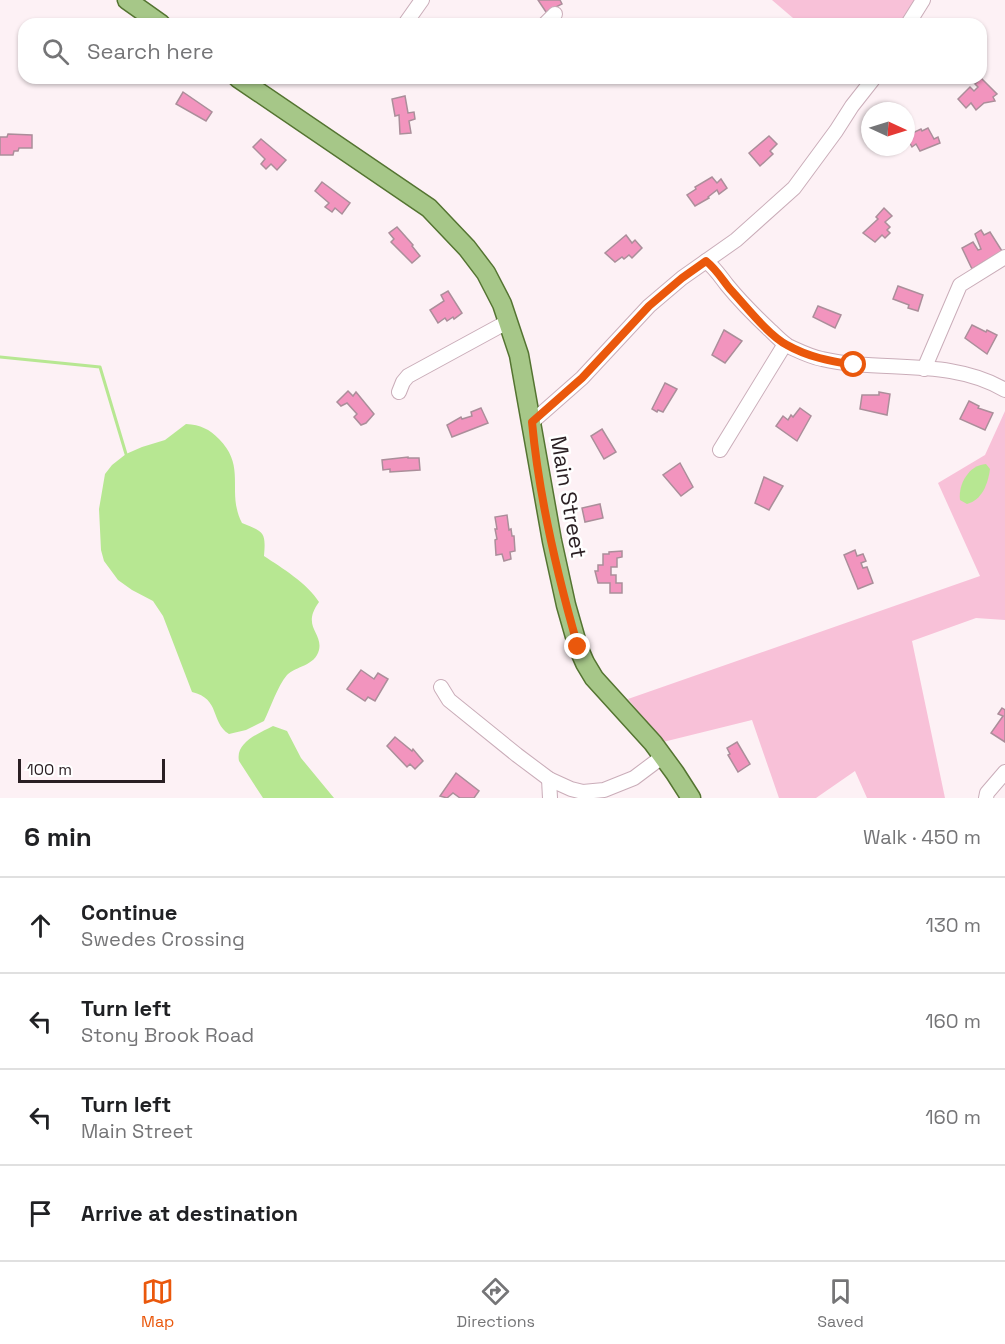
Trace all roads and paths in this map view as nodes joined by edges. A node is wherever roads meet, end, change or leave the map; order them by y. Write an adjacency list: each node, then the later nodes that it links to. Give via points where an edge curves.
1 (127, 0): 4 (main road)
2 (422, 0): 5 (street)
3 (923, 0): 6 (street)
4 (152, 18)
5 (409, 18)
6 (912, 18)
7 (247, 84): 11 (main road, Main Street, via 429,208 486,273)
8 (869, 84): 10 (street, via 795,188)
9 (1005, 257): 13 (street, via 960,285)
10 (706, 261): 12 (street); 16 (street, via 649,306 582,378)
11 (509, 321): 15 (street, via 408,376); 16 (main road, Main Street)
12 (785, 344): 13 (street, via 820,359); 17 (street)
13 (924, 369): 14 (street, via 956,372 992,382)
14 (1005, 390)
15 (399, 392)
16 (532, 422): 19 (main road, Main Street, via 552,541 578,647 594,678)
17 (720, 450)
18 (441, 687): 21 (street, via 449,700)
19 (662, 757): 21 (street, via 634,778 604,790 582,792); 23 (main road, Main Street)
20 (1005, 772): 24 (street)
21 (549, 778): 22 (street)
22 (550, 798)
23 (691, 798)
24 (986, 798)

